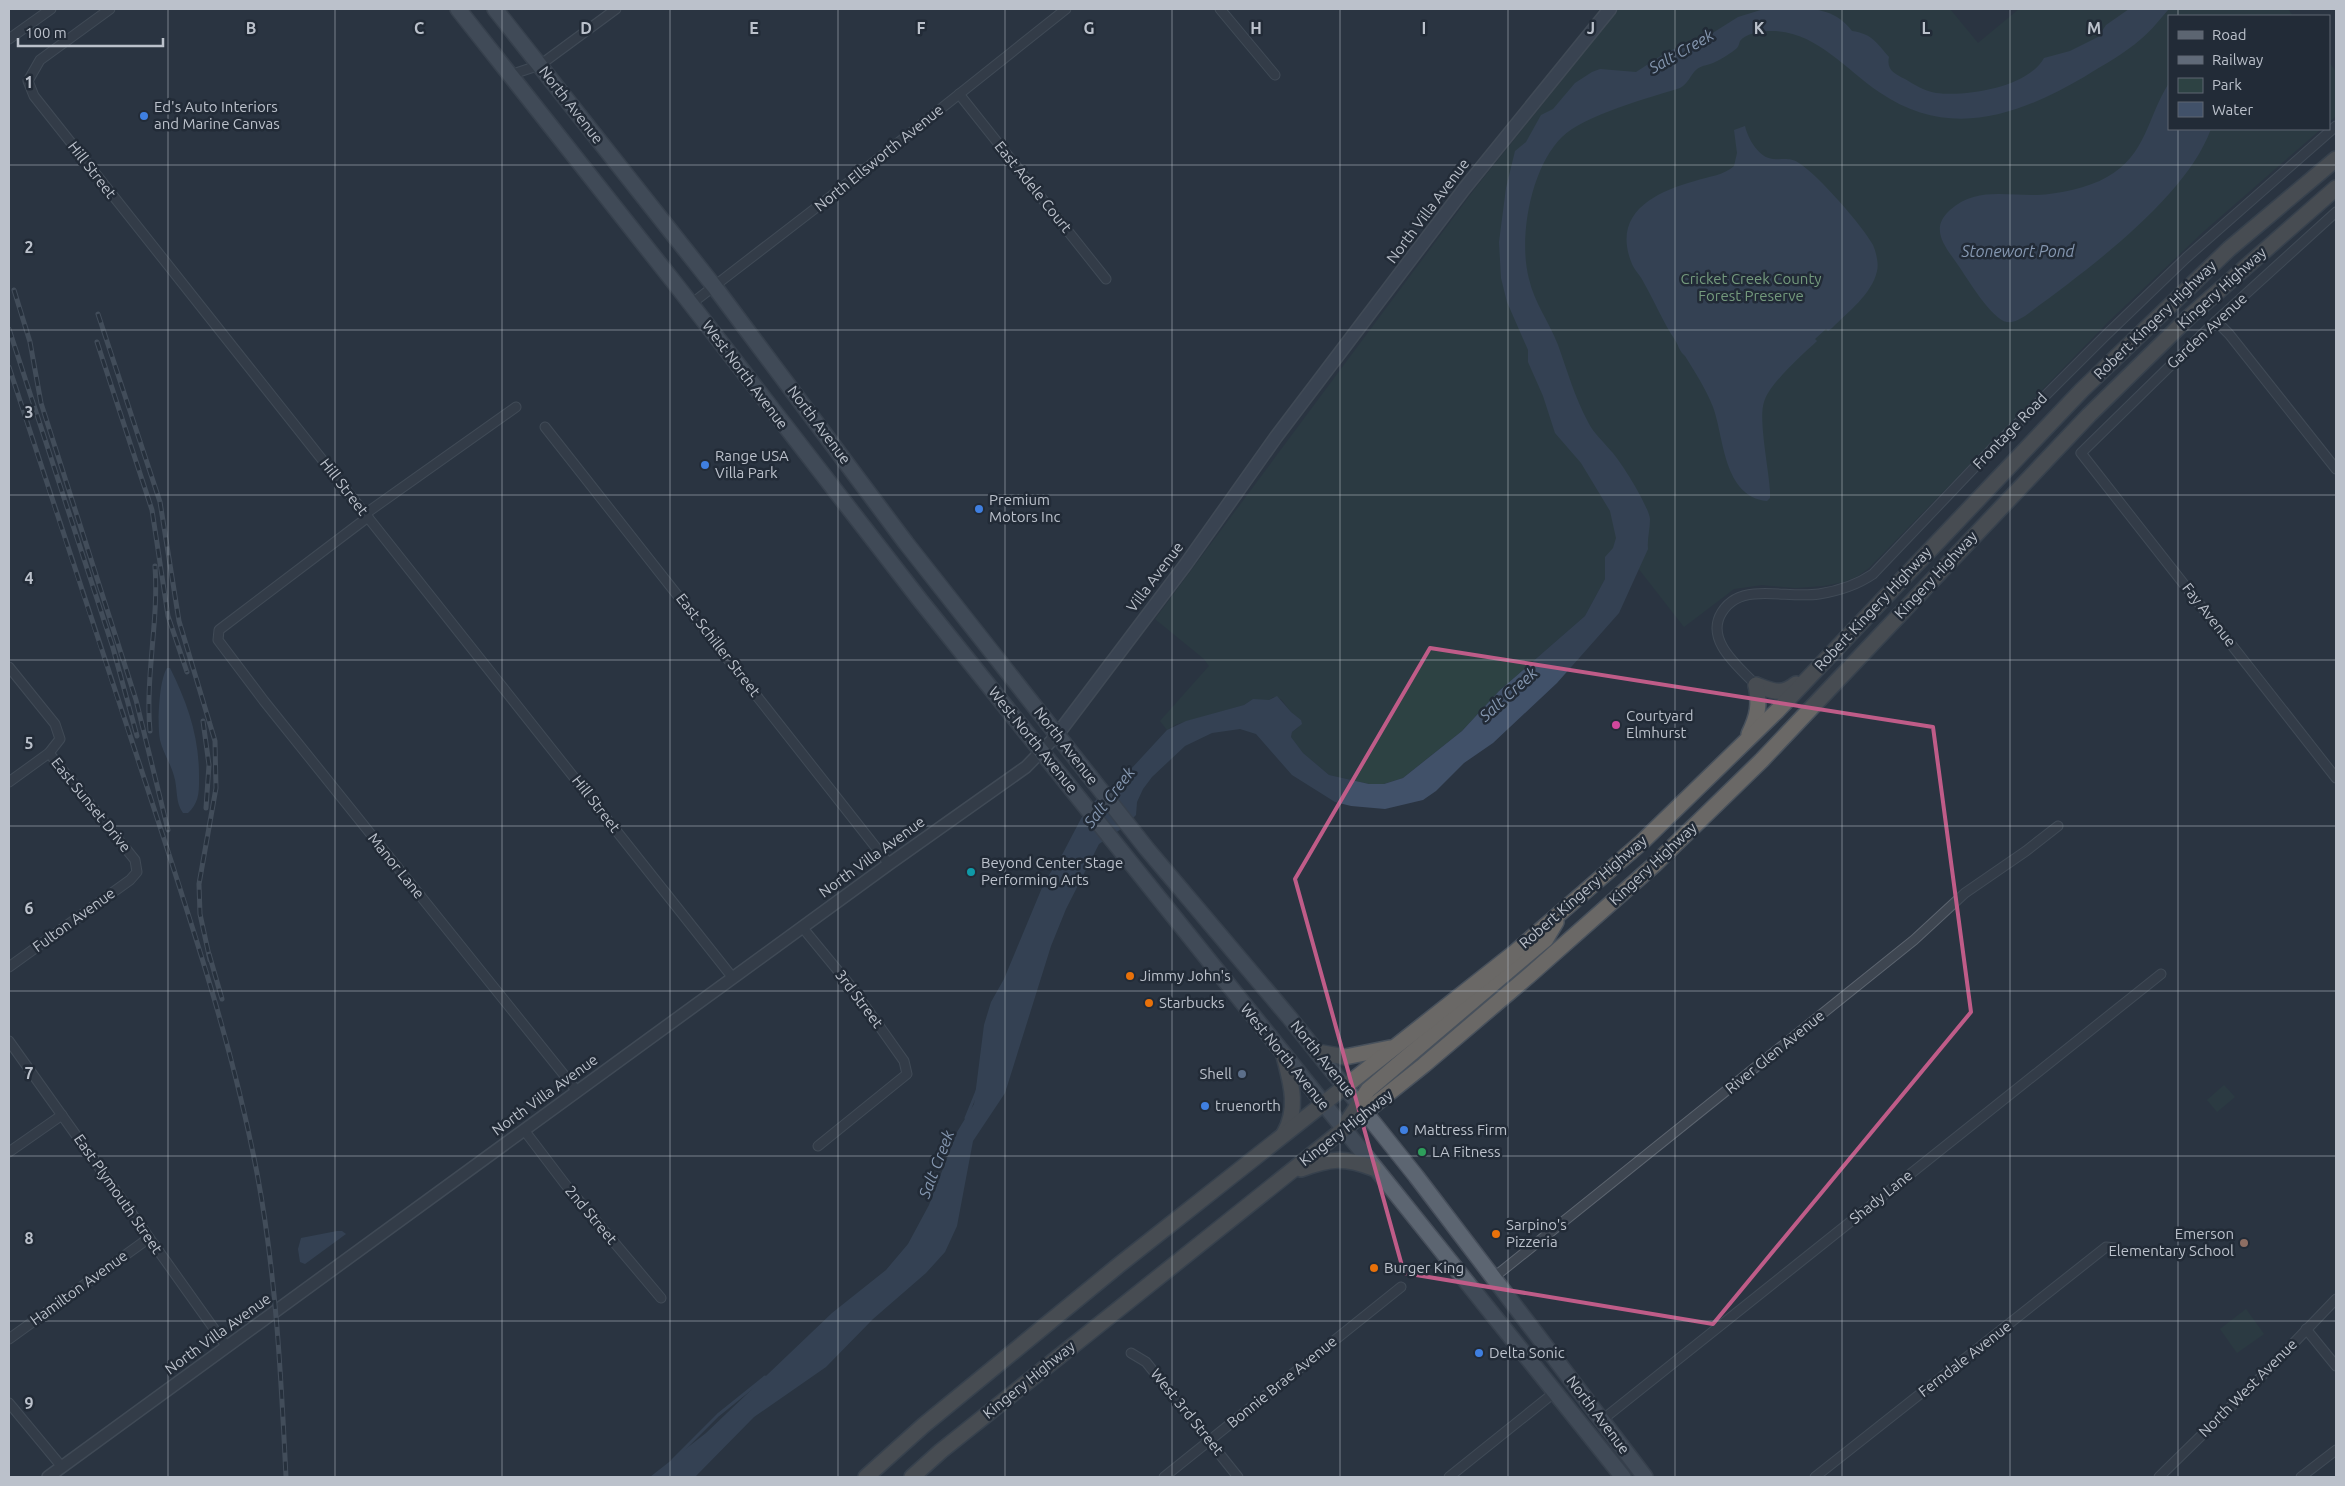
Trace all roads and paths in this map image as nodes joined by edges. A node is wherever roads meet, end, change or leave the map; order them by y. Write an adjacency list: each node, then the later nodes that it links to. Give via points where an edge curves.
1 (51, 9): 9 (street)
2 (110, 9): 27 (street, Hill Street, via 40,60 28,81 32,92)
3 (458, 9): 11 (main road, North Avenue)
4 (495, 9): 10 (main road, North Avenue)
5 (616, 9): 10 (street)
6 (1066, 9): 13 (street, North Ellsworth Avenue)
7 (1220, 9): 12 (street)
8 (1610, 9): 24 (main road, North Villa Avenue, via 1464,189)
9 (9, 39)
10 (540, 65): 11 (street); 19 (main road, North Avenue)
11 (510, 74): 20 (main road, North Avenue)
12 (1275, 75)
13 (959, 94): 18 (street, East Adele Court); 19 (street, North Ellsworth Avenue)
14 (2336, 126): 30 (street, Frontage Road, via 2186,258 2110,330 1873,574 1854,585 1828,592 1754,594 1743,596 1726,607 1718,624 1720,641)
15 (2336, 158): 29 (highway, Robert Kingery Highway, via 2229,249 2082,390)
16 (2336, 188): 52 (highway, Kingery Highway, via 2190,316 2088,415 1762,760 1661,858 1532,973)
17 (2336, 212): 21 (street, Garden Avenue)
18 (1106, 279)
19 (714, 286): 20 (street, North Ellsworth Avenue); 31 (main road, North Avenue, via 906,543)
20 (691, 304): 33 (main road, West North Avenue, via 920,600)
21 (2216, 322): 25 (street, Garden Avenue); 26 (street)
22 (516, 407): 27 (street)
23 (545, 427): 38 (street, East Schiller Street)
24 (1276, 437): 31 (main road, Villa Avenue, via 1186,564)
25 (2081, 453): 35 (street, Fay Avenue)
26 (2336, 469)
27 (367, 516): 44 (street, Hill Street); 50 (street, Manor Lane, via 219,630 218,640)
28 (9, 667): 34 (street, East Sunset Drive, via 55,724 60,739)
29 (1817, 668): 30 (highway, via 1785,692 1777,693); 32 (highway, Robert Kingery Highway)
30 (1756, 685): 32 (highway, via 1760,701 1758,716)
31 (1057, 735): 33 (street, North Villa Avenue); 47 (main road, North Avenue, via 1146,849)
32 (1745, 742): 40 (highway, Robert Kingery Highway, via 1642,842)
33 (1042, 751): 38 (street, North Villa Avenue, via 1026,767); 48 (main road, West North Avenue)
34 (49, 753): 36 (street); 39 (street, East Sunset Drive, via 135,860)
35 (2336, 778)
36 (9, 782)
37 (2058, 826): 63 (street, River Glen Avenue, via 1965,893 1914,940)
38 (889, 864): 41 (street, North Villa Avenue)
39 (137, 872): 42 (street, Fulton Avenue)
40 (1564, 910): 46 (highway, Robert Kingery Highway); 52 (highway, via 1546,939 1374,1084)
41 (802, 927): 44 (street, North Villa Avenue); 57 (street, 3rd Street, via 853,989 904,1061 907,1074)
42 (9, 967)
43 (2160, 974): 74 (street, Shady Lane)
44 (733, 978): 50 (street, North Villa Avenue)
45 (9, 1041): 53 (street, East Plymouth Street)
46 (1396, 1046): 47 (highway, via 1355,1056); 49 (highway, Kingery Highway)
47 (1317, 1052): 49 (main road, North Avenue)
48 (1284, 1056): 51 (main road, West North Avenue); 56 (highway, via 1294,1102 1290,1123)
49 (1344, 1086): 51 (highway, Kingery Highway); 52 (main road, North Avenue)
50 (577, 1091): 54 (street, North Villa Avenue)
51 (1322, 1103): 55 (main road, West North Avenue); 56 (highway, Kingery Highway)
52 (1362, 1108): 55 (highway, Kingery Highway); 63 (main road, North Avenue)
53 (62, 1115): 58 (street); 61 (street, East Plymouth Street)
54 (524, 1130): 65 (street, 2nd Street); 69 (street, North Villa Avenue)
55 (1343, 1130): 59 (main road, West North Avenue); 60 (highway, Kingery Highway)
56 (1282, 1138): 79 (highway, Kingery Highway, via 1107,1274)
57 (818, 1146)
58 (9, 1152)
59 (1373, 1168): 60 (highway, via 1358,1162 1333,1159); 72 (main road, West North Avenue)
60 (1288, 1173): 80 (highway, Kingery Highway)
61 (149, 1238): 68 (street, Hamilton Avenue); 69 (street, East Plymouth Street)
62 (2116, 1248): 86 (street, Ferndale Avenue, via 2106,1247)
63 (1493, 1278): 74 (main road, North Avenue)
64 (1401, 1287): 75 (street, Bonnie Brae Avenue)
65 (661, 1298)
66 (2336, 1298): 67 (street, North West Avenue)
67 (2306, 1329): 71 (street); 87 (street, North West Avenue)
68 (9, 1339)
69 (227, 1347): 77 (street, North Villa Avenue)
70 (1131, 1353): 75 (street, West 3rd Street, via 1146,1362)
71 (2336, 1366)
72 (1555, 1392): 83 (street); 84 (main road, West North Avenue)
73 (9, 1403): 77 (street)
74 (1602, 1420): 85 (main road, North Avenue)
75 (1209, 1441): 81 (street, Bonnie Brae Avenue); 82 (street, West 3rd Street)
76 (2336, 1450): 88 (street)
77 (62, 1467): 78 (street, North Villa Avenue)
78 (48, 1477)
79 (866, 1477)
80 (912, 1477)
81 (1164, 1477)
82 (1238, 1477)
83 (1448, 1477)
84 (1623, 1477)
85 (1644, 1477)
86 (1815, 1477)
87 (2159, 1477)
88 (2301, 1477)

